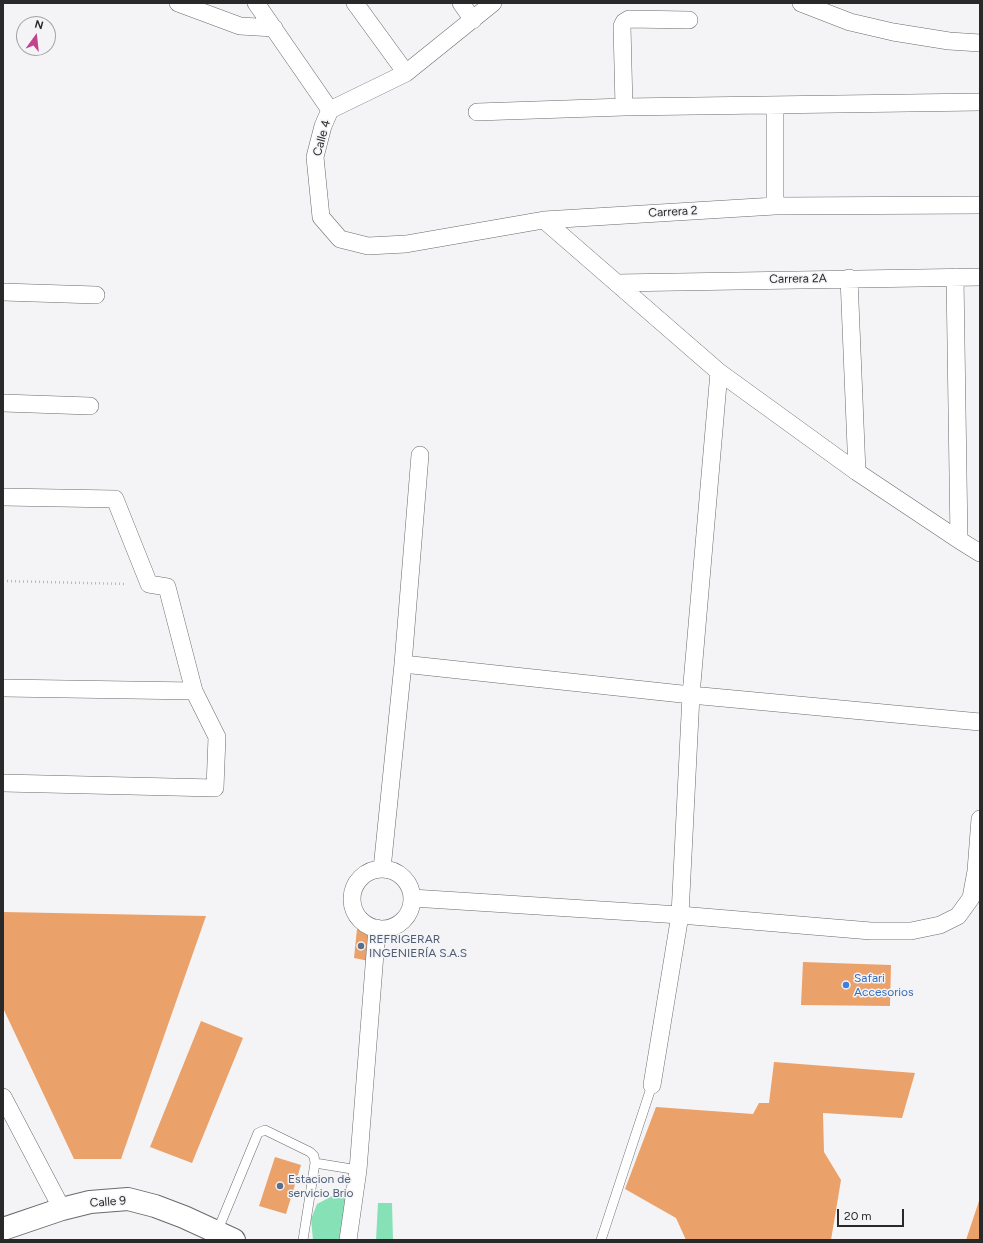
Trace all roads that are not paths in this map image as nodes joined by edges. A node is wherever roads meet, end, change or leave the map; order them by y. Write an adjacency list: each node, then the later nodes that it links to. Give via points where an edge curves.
1 (178, 3): 9 (street, via 240,26)
2 (256, 3): 9 (street)
3 (355, 3): 11 (street)
4 (460, 3): 7 (street)
5 (493, 3): 7 (street, Calle 4)
6 (801, 3): 10 (street, via 850,22 893,32 949,42)
7 (473, 20): 11 (street, Calle 4)
8 (689, 20): 14 (street, via 629,19 624,22)
9 (274, 28): 15 (street)
10 (980, 43)
11 (406, 73): 15 (street, Calle 4)
12 (980, 102): 13 (street)
13 (775, 105): 14 (street); 18 (street)
14 (624, 107): 16 (street)
15 (330, 110): 20 (street, Calle 4, via 315,157 321,217 340,239)
16 (477, 112)
17 (980, 205): 18 (street, Carrera 2)
18 (775, 206): 19 (street, Carrera 2)
19 (544, 220): 20 (street, Carrera 2, via 406,244); 24 (street)
20 (368, 246)
21 (955, 277): 22 (street, Carrera 2A); 23 (street, Carrera 2A); 33 (street)
22 (980, 277)
23 (849, 278): 24 (street, Carrera 2A); 31 (street)
24 (617, 283): 27 (street)
25 (3, 292): 26 (street)
26 (96, 295)
27 (719, 372): 31 (street); 38 (street)
28 (3, 404): 29 (street)
29 (90, 406)
30 (420, 456): 35 (street)
31 (857, 472): 33 (street)
32 (3, 497): 37 (street, via 115,499 149,584 167,587)
33 (959, 540): 34 (street)
34 (980, 553)
35 (403, 664): 38 (street); 42 (street)
36 (3, 688): 37 (street)
37 (194, 691): 40 (street, via 217,737 215,788)
38 (691, 695): 39 (street); 44 (street)
39 (980, 722)
40 (3, 783)
41 (980, 819): 44 (street, via 971,898 958,916 940,925 911,930 871,931)
42 (382, 869): 43 (street, via 403,878); 45 (street, via 373,870 357,882 352,900 354,910 360,918)
43 (412, 898): 44 (street); 45 (street, via 405,917 397,924)
44 (680, 915): 46 (street)
45 (377, 928): 49 (street)
46 (652, 1085): 55 (lane)
47 (3, 1097): 50 (street)
48 (315, 1163): 49 (lane); 52 (lane, via 310,1152 261,1130); 53 (lane)
49 (358, 1170): 54 (street)
50 (62, 1209): 51 (main road, Calle 9); 52 (main road, Calle 9, via 90,1202 128,1199 156,1206)
51 (3, 1229)
52 (226, 1236)
53 (303, 1240)
54 (348, 1240)
55 (601, 1240)

